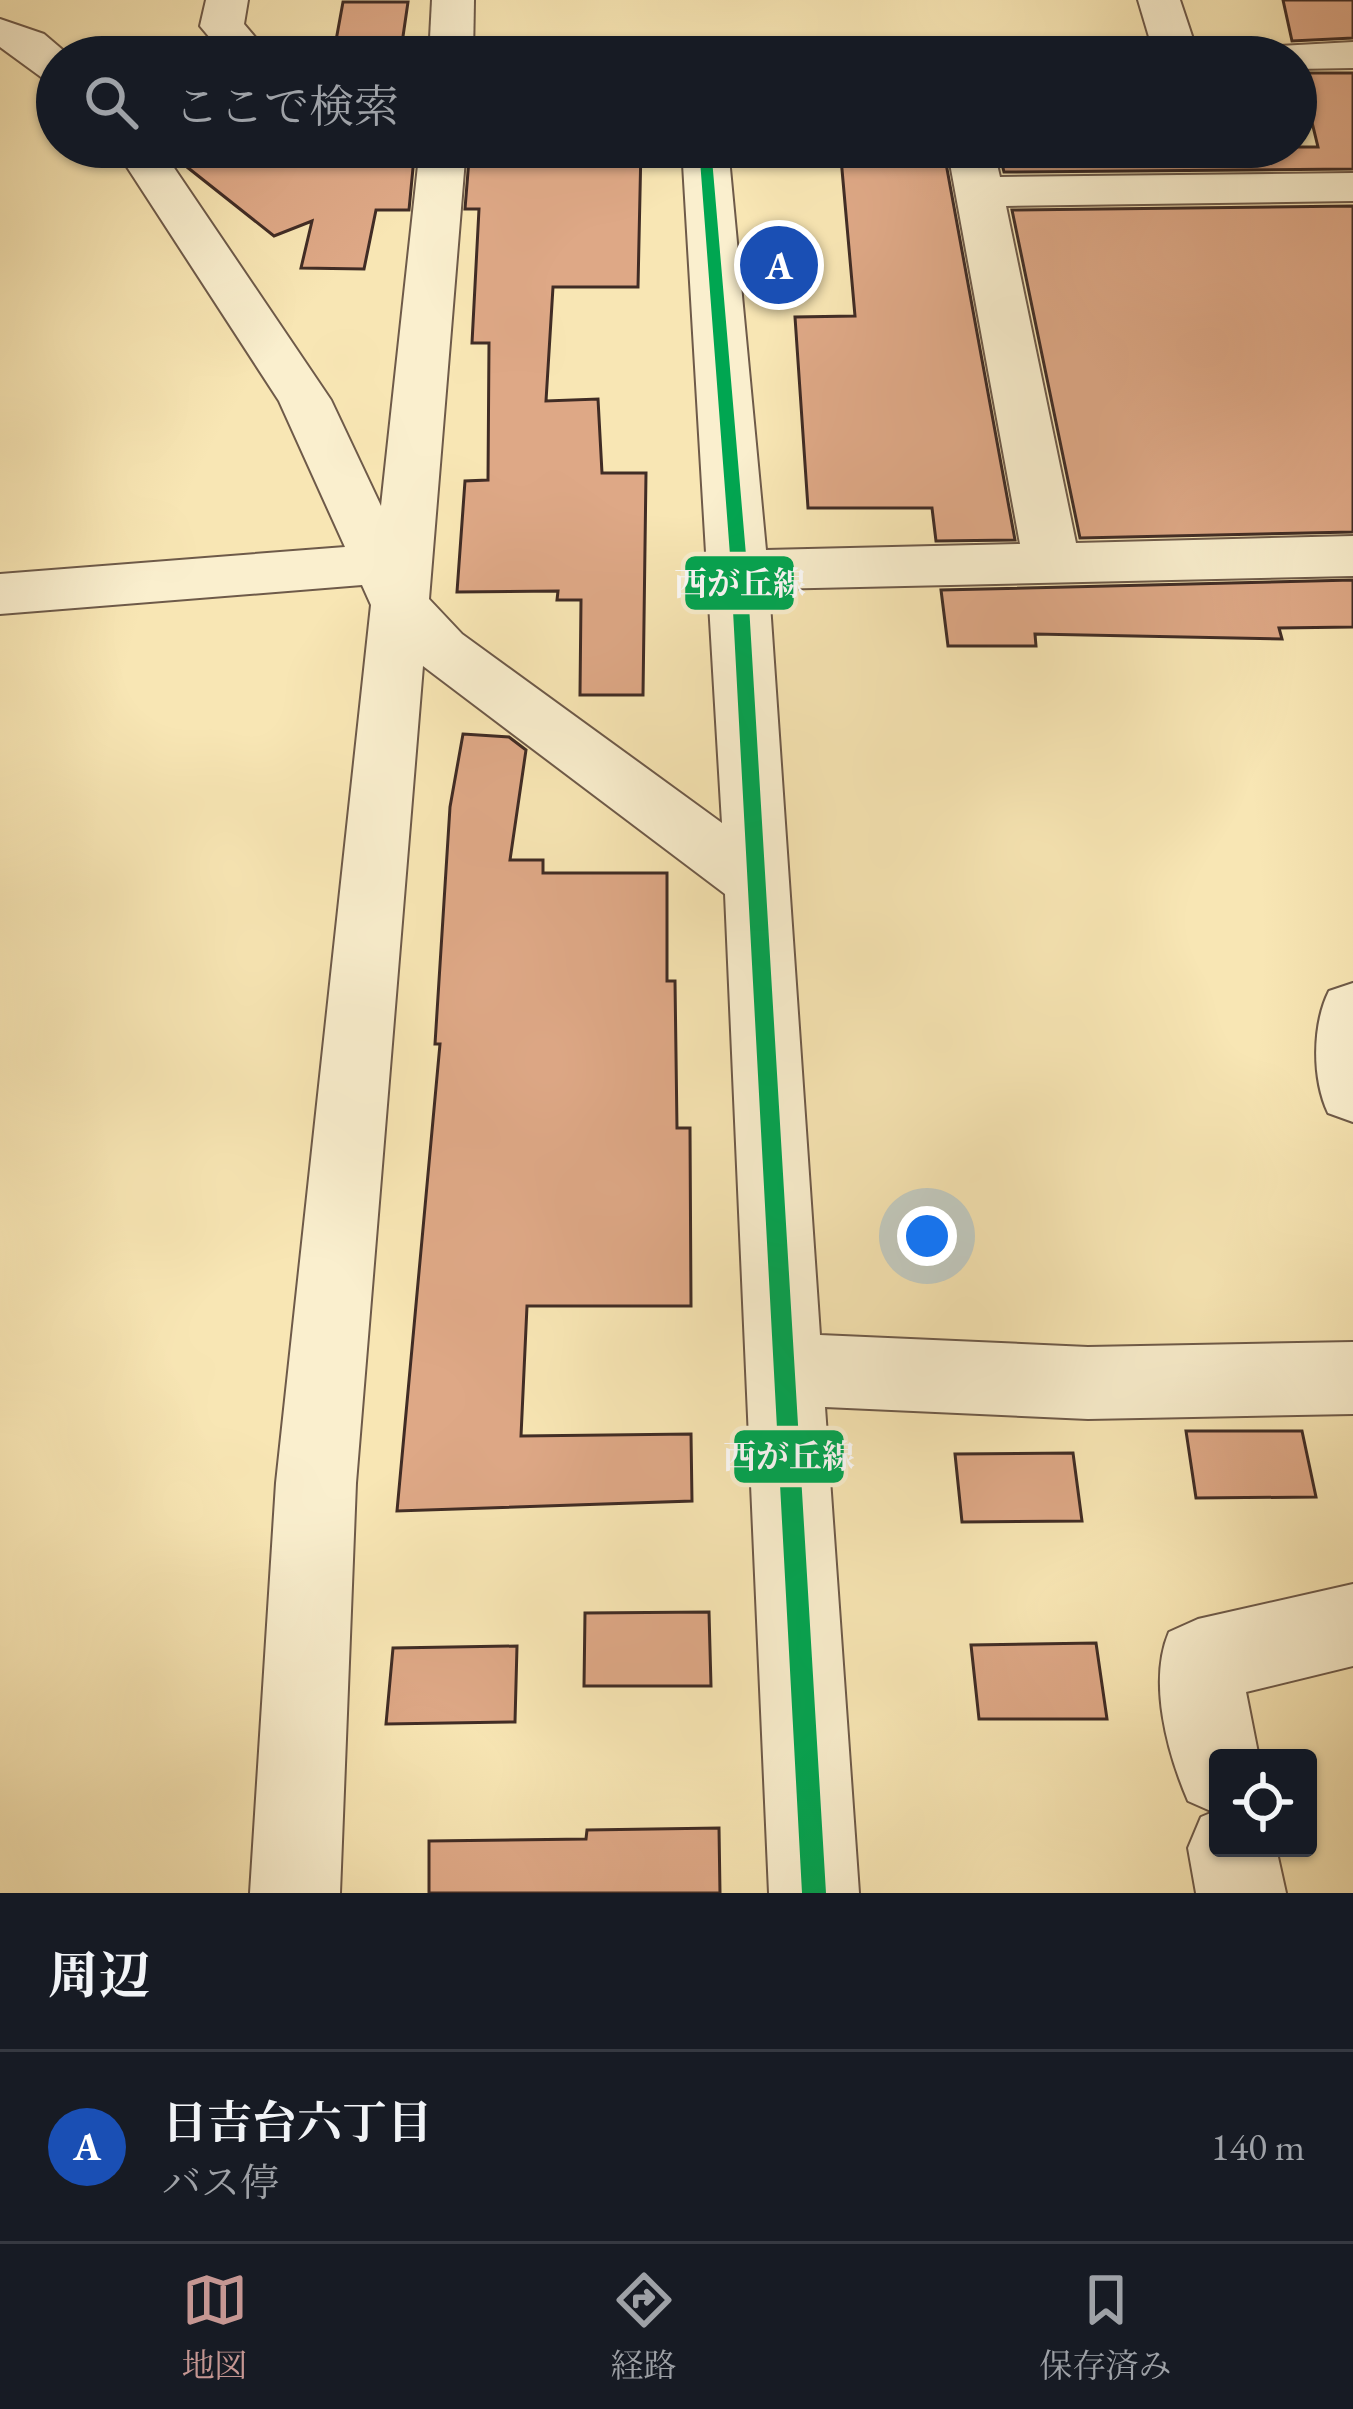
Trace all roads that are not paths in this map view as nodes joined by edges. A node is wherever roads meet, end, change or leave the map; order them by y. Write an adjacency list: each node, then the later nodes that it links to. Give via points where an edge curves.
1 (227, 0): 5 (street, via 222,26)
2 (453, 0): 6 (street)
3 (1159, 0): 7 (street)
4 (0, 32): 8 (street)
5 (231, 36)
6 (452, 36)
7 (1170, 36)
8 (36, 50)
9 (1317, 56): 10 (street)
10 (1353, 56)
11 (150, 168): 19 (street, via 305,400)
12 (440, 168): 19 (street)
13 (707, 168): 18 (street)
14 (974, 169): 15 (street); 17 (street)
15 (1353, 187)
16 (1353, 556): 17 (street)
17 (1051, 560): 18 (street)
18 (738, 570): 21 (street)
19 (390, 584): 20 (street); 21 (street, via 441,650); 29 (street, via 316,1483)
20 (0, 594)
21 (757, 883): 24 (street)
22 (1353, 1012): 23 (street)
23 (1353, 1092)
24 (785, 1369): 25 (street, via 1088,1383); 30 (street)
25 (1353, 1378)
26 (1353, 1625): 27 (street, via 1198,1661)
27 (1214, 1749)
28 (1234, 1857): 31 (street)
29 (295, 1893)
30 (814, 1893)
31 (1240, 1893)

